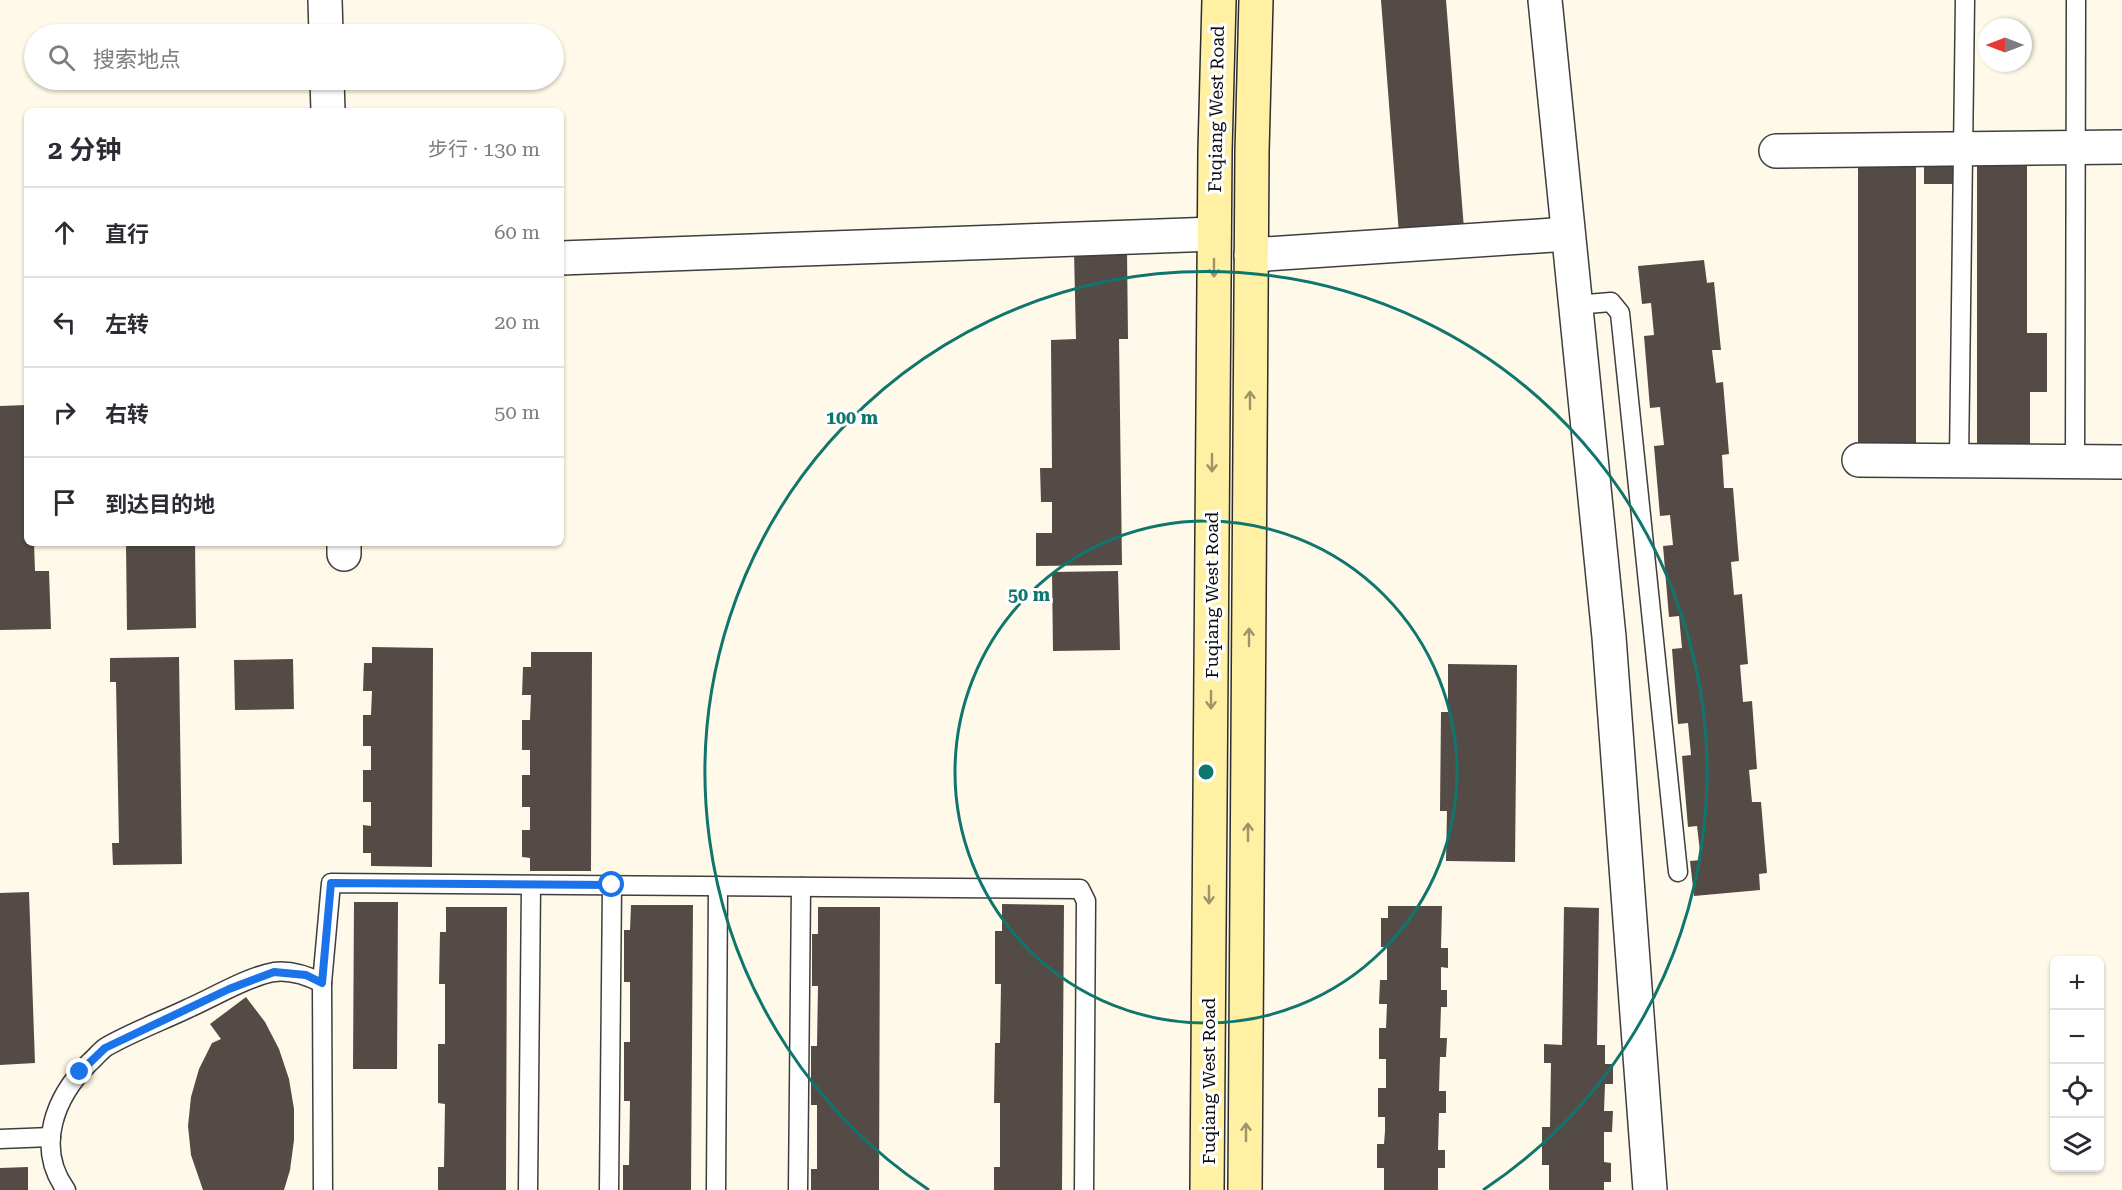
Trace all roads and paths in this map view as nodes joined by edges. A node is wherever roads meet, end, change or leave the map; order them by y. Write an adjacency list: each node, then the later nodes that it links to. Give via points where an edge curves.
1 (325, 0): 7 (street)
2 (1219, 0): 14 (main road, Fuqiang West Road)
3 (1256, 0): 16 (main road, Fuqiang West Road)
4 (1545, 0): 15 (street)
5 (1965, 0): 12 (lane)
6 (2076, 0): 10 (lane)
7 (326, 24)
8 (327, 90): 9 (street)
9 (328, 108)
10 (2076, 147): 11 (street); 12 (street); 21 (lane)
11 (2122, 147)
12 (1963, 148): 13 (street); 20 (lane)
13 (1776, 151)
14 (1214, 234): 17 (street); 38 (main road, Fuqiang West Road, one-way to 38)
15 (1568, 234): 16 (street); 18 (street)
16 (1251, 255): 39 (main road, Fuqiang West Road, one-way to 16)
17 (564, 258)
18 (1575, 305): 23 (lane, via 1611,303 1620,313); 40 (street, via 1609,637)
19 (1859, 460): 20 (street)
20 (1959, 461): 21 (street)
21 (2075, 462): 22 (street)
22 (2122, 462)
23 (1678, 872)
24 (531, 885): 25 (lane); 28 (lane, via 331,883); 33 (lane)
25 (612, 885): 26 (lane); 34 (lane)
26 (718, 886): 27 (lane); 35 (lane)
27 (801, 887): 36 (lane); 37 (lane, via 1080,889 1086,901)
28 (322, 983): 29 (lane, via 306,975 274,972 105,1048 65,1091 54,1114); 32 (lane)
29 (51, 1137): 30 (lane); 31 (lane, via 52,1159)
30 (0, 1139)
31 (66, 1190)
32 (322, 1190)
33 (528, 1190)
34 (609, 1190)
35 (716, 1190)
36 (798, 1190)
37 (1084, 1190)
38 (1207, 1190)
39 (1245, 1190)
40 (1650, 1190)

